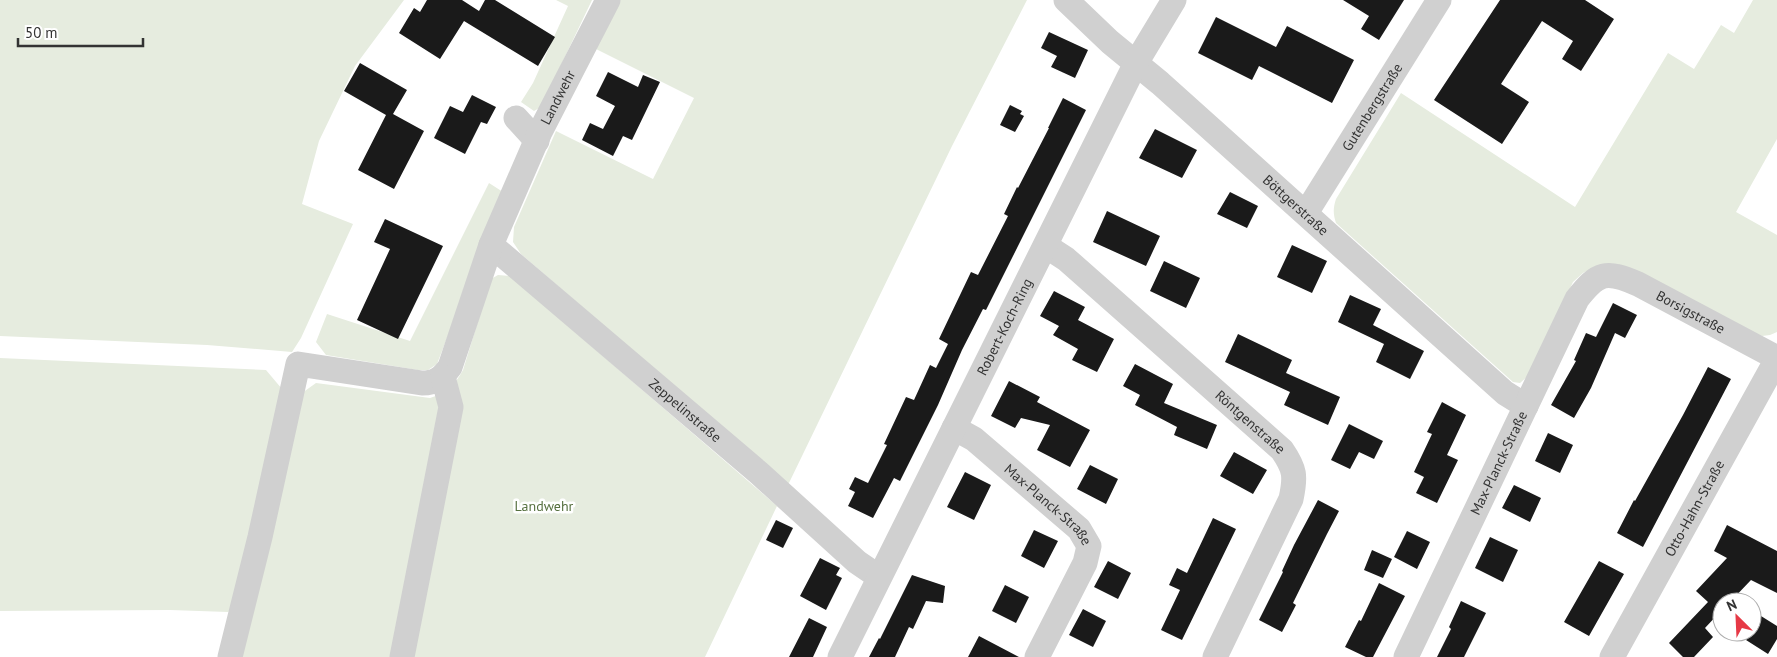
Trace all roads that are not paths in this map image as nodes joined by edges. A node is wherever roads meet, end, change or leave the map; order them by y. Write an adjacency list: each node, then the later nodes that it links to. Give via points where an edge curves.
1 (608, 0): 7 (street, Landwehr)
2 (1066, 0): 5 (street, Böttgerstraße)
3 (1174, 0): 5 (street, Robert-Koch-Ring)
4 (1438, 0): 8 (street, Gutenbergstraße)
5 (1136, 63): 8 (street, Böttgerstraße); 10 (street, Robert-Koch-Ring)
6 (516, 118): 7 (street)
7 (537, 141): 9 (street, Landwehr)
8 (1306, 213): 14 (street, Böttgerstraße, via 1505,393)
9 (491, 245): 13 (street, Landwehr, via 450,367); 16 (street, Zeppelinstraße, via 759,473 857,562)
10 (1046, 246): 15 (street, Robert-Koch-Ring); 21 (street, Röntgenstraße, via 1066,259 1282,450 1291,464 1295,482 1291,498)
11 (1602, 276): 12 (street, Borsigstraße, via 1619,276 1638,284); 14 (street, Max-Planck-Straße, via 1590,282 1577,299)
12 (1777, 358): 23 (street, Otto-Hahn-Straße)
13 (443, 377): 17 (street, via 433,383 422,383 298,364); 18 (street, via 451,407)
14 (1526, 406): 22 (street, Max-Planck-Straße)
15 (954, 428): 16 (street, Robert-Koch-Ring); 20 (street, Max-Planck-Straße, via 974,439 1079,529 1090,546 1085,563)
16 (879, 577): 19 (street, Robert-Koch-Ring)
17 (230, 657)
18 (402, 657)
19 (840, 657)
20 (1037, 657)
21 (1214, 657)
22 (1406, 657)
23 (1612, 657)

